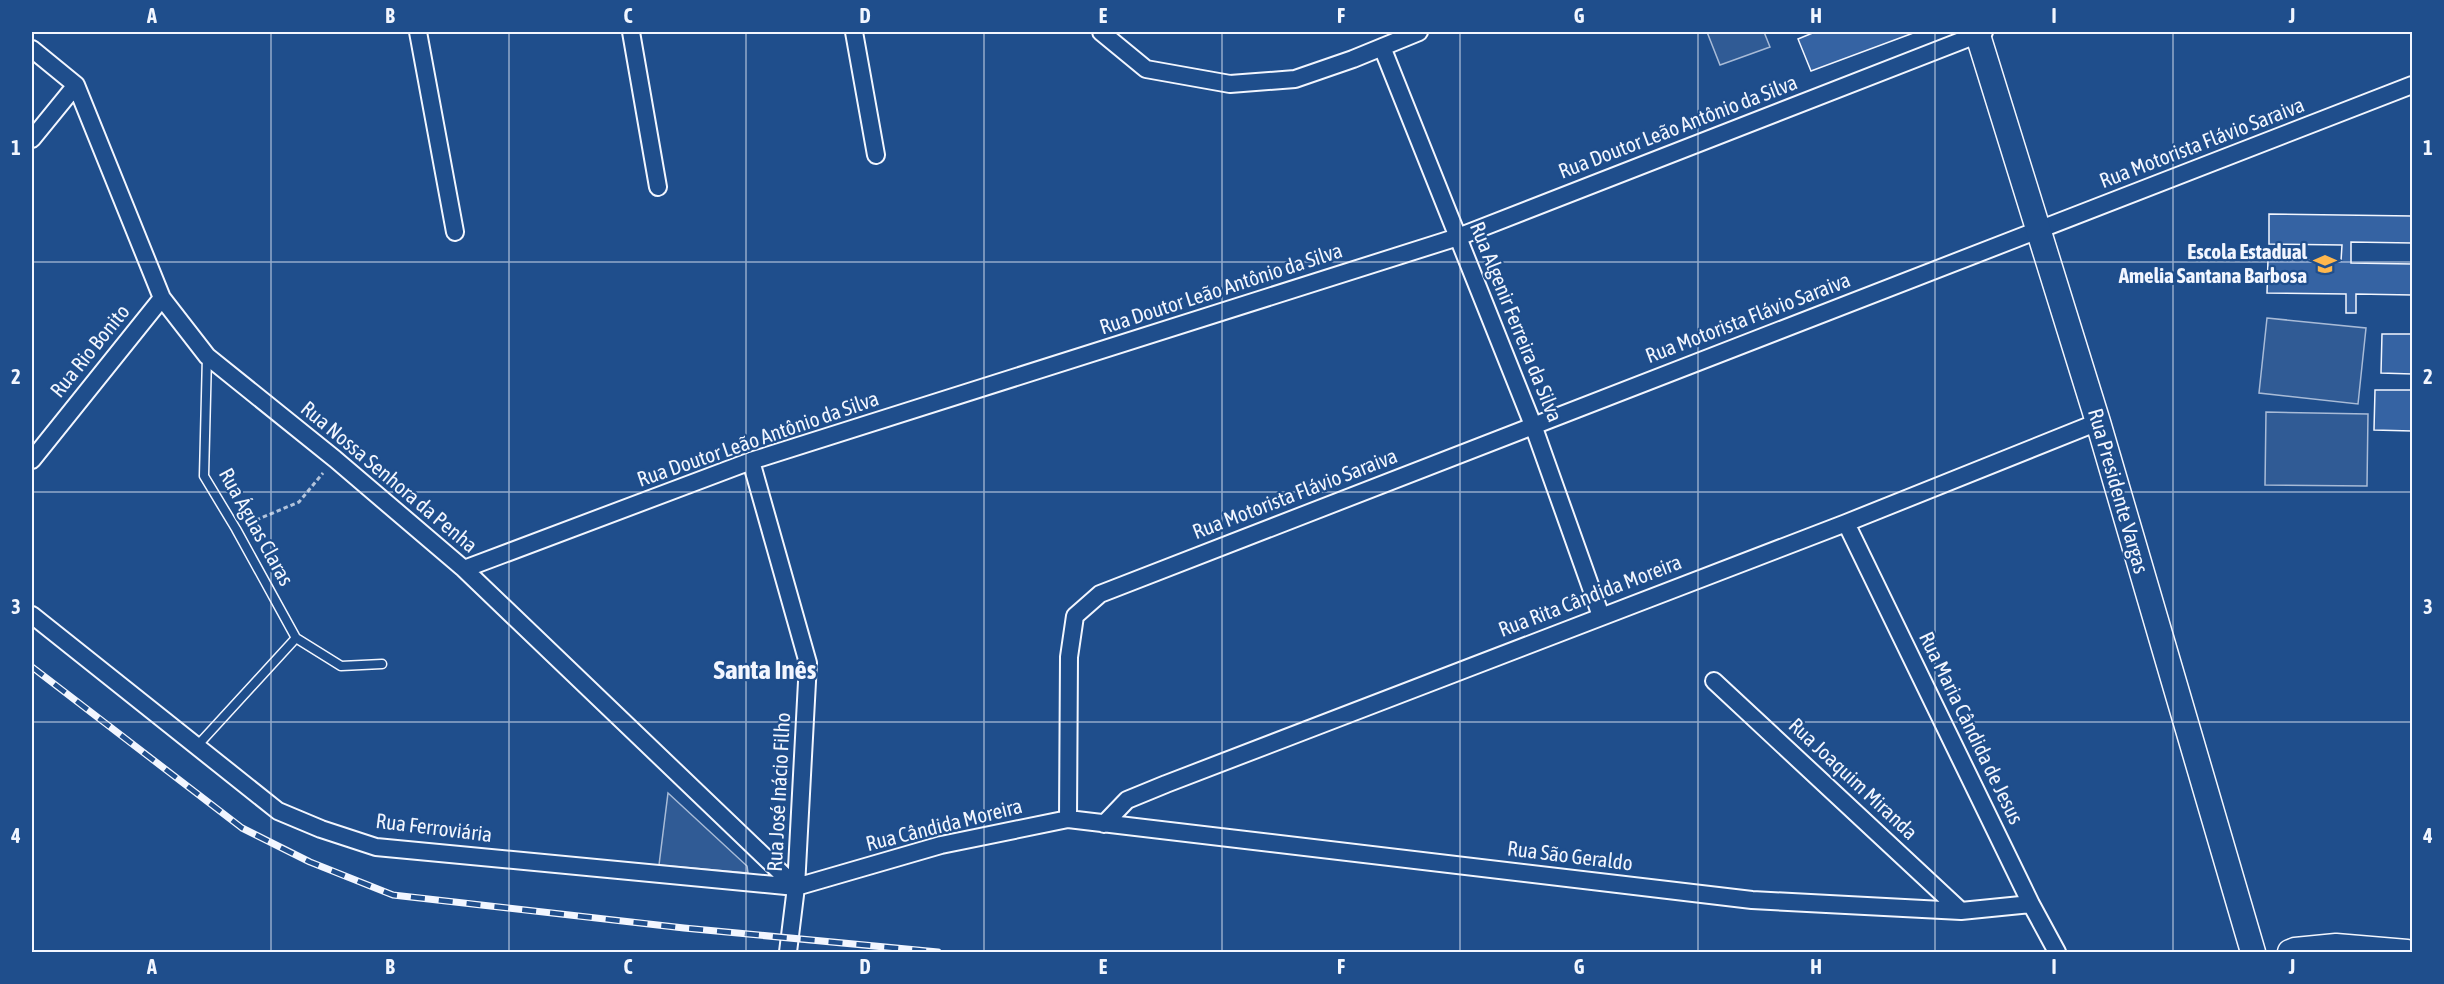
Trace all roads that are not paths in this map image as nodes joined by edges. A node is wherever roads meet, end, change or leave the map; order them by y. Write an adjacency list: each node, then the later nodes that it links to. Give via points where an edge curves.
1 (418, 32): 15 (street)
2 (631, 32): 13 (street)
3 (854, 32): 12 (street)
4 (1101, 32): 7 (street, via 1146,69 1230,84 1295,79)
5 (1419, 32): 7 (street)
6 (1980, 32): 14 (street, Rua Presidente Vargas); 16 (street, Rua Doutor Leão Antônio da Silva)
7 (1382, 47): 16 (street, Rua Algenir Ferreira da Silva)
8 (32, 50): 9 (street, Rua Nossa Senhora da Penha)
9 (76, 85): 11 (street); 17 (street, Rua Nossa Senhora da Penha)
10 (2412, 85): 14 (street, Rua Motorista Flávio Saraiva)
11 (32, 139)
12 (876, 155)
13 (658, 187)
14 (2037, 231): 19 (street, Rua Presidente Vargas); 20 (street, Rua Motorista Flávio Saraiva)
15 (455, 232)
16 (1458, 237): 20 (street, Rua Algenir Ferreira da Silva); 22 (street, Rua Doutor Leão Antônio da Silva)
17 (162, 298): 18 (street, Rua Nossa Senhora da Penha); 21 (street, Rua Rio Bonito)
18 (207, 356): 24 (street, Rua Nossa Senhora da Penha); 27 (lane, Rua Águas Claras, via 204,476)
19 (2098, 422): 23 (street, Rua Rita Cândida Moreira); 38 (street, Rua Presidente Vargas)
20 (1533, 425): 26 (street, Rua Algenir Ferreira da Silva); 31 (street, Rua Motorista Flávio Saraiva, via 1100,594 1075,616 1069,657)
21 (32, 460)
22 (751, 461): 24 (street, Rua Doutor Leão Antônio da Silva); 33 (street, Rua José Inácio Filho, via 808,663)
23 (1846, 523): 26 (street, Rua Rita Cândida Moreira); 34 (street, Rua Maria Cândida de Jesus)
24 (464, 569): 33 (street, Rua Nossa Senhora da Penha)
25 (32, 615): 30 (street, Rua Ferroviária)
26 (1601, 616): 32 (street, Rua Rita Cândida Moreira, via 1127,800)
27 (296, 638): 28 (lane, Rua Águas Claras, via 341,666); 30 (lane)
28 (382, 664)
29 (1714, 681): 35 (street, Rua Joaquim Miranda)
30 (197, 746): 33 (street, Rua Ferroviária, via 278,811 376,847)
31 (1068, 819): 32 (street, Rua Cândida Moreira); 33 (street, Rua Cândida Moreira, via 941,846)
32 (1104, 824): 35 (street, Rua São Geraldo, via 1752,900)
33 (796, 887): 36 (street, Rua José Inácio Filho)
34 (2031, 903): 35 (street, Rua São Geraldo); 37 (street, Rua Maria Cândida de Jesus)
35 (1961, 911)
36 (788, 952)
37 (2057, 952)
38 (2253, 952)
39 (2290, 952): 40 (street, via 2336,946)
40 (2406, 952)

